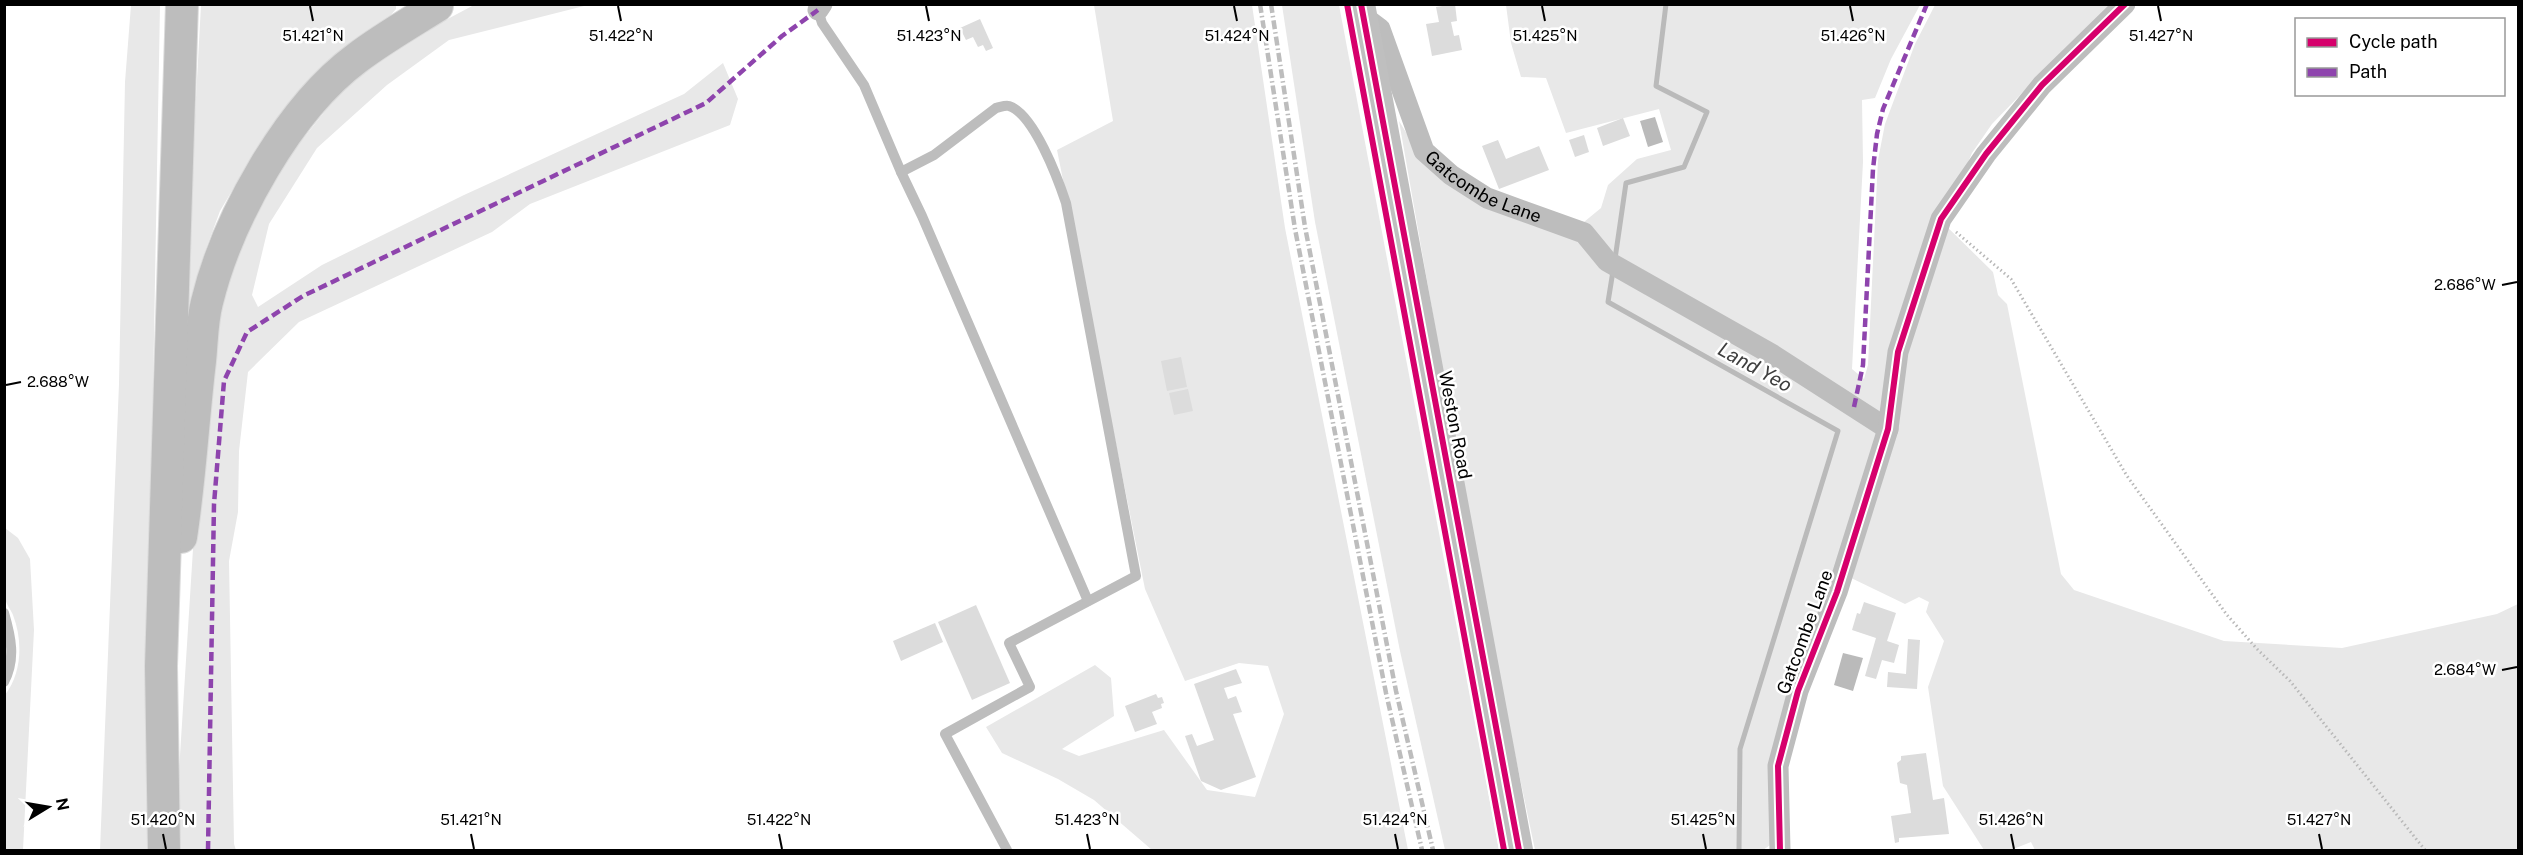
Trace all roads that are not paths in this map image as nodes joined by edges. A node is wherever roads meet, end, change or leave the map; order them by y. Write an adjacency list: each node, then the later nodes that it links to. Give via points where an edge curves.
1 (182, 4): 10 (main road)
2 (2125, 4): 7 (street, via 2042,85 1986,154 1941,219 1898,352)
3 (438, 5): 10 (main road, via 356,59 324,88 268,160 223,252 207,304 189,487)
4 (820, 7): 6 (lane, via 822,22 864,85)
5 (1362, 11): 7 (street, Gatcombe Lane, via 1380,29 1424,151 1451,175 1487,198 1584,232 1613,265 1773,355); 14 (street, Weston Road)
6 (901, 172): 8 (lane); 8 (lane, via 934,155 996,108 1006,105 1027,120 1056,174 1066,203 1136,576)
7 (1888, 429): 15 (street, Gatcombe Lane, via 1837,591 1798,691 1778,766)
8 (1088, 601): 13 (lane, via 1009,643 1030,687 945,734)
9 (4, 613): 11 (lane, via 11,638 11,669)
10 (161, 666): 12 (main road)
11 (4, 682)
12 (164, 850)
13 (1007, 850)
14 (1519, 850)
15 (1780, 850)

